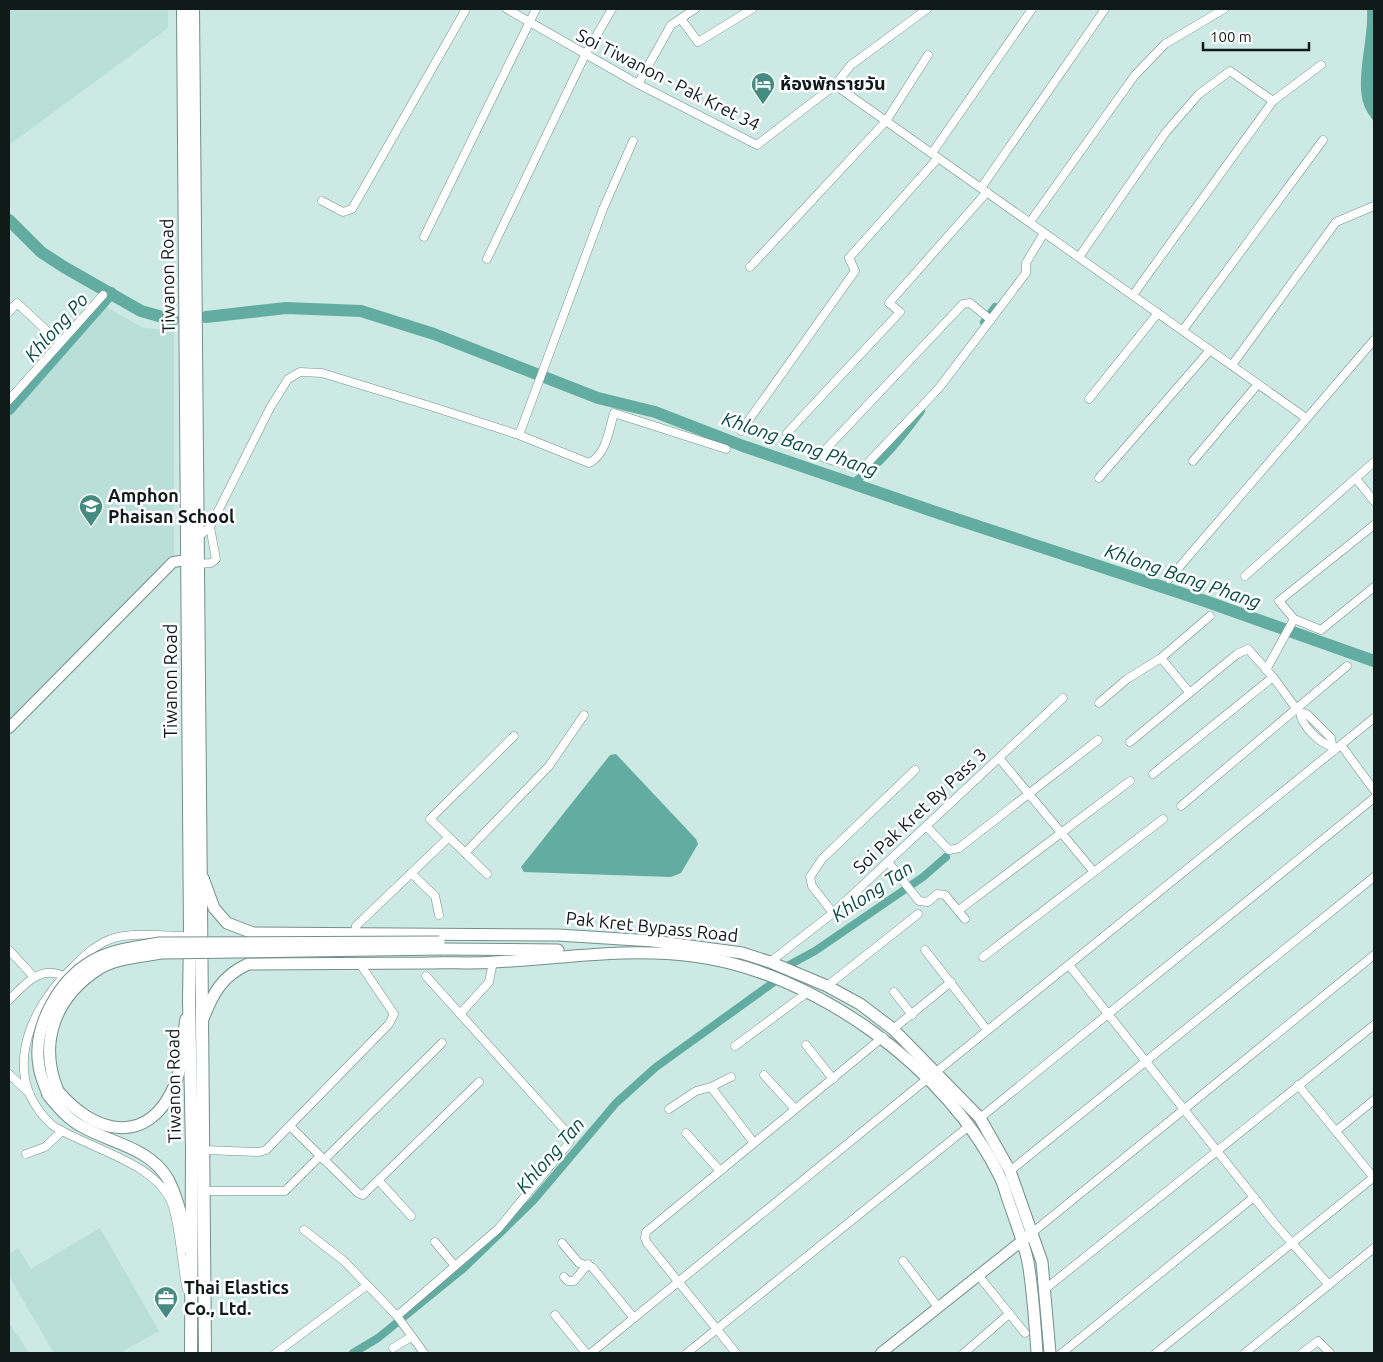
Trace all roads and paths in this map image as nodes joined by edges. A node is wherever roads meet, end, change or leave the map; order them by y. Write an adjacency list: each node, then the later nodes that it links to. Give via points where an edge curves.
1 (183, 9): 60 (main road, Tiwanon Road)
2 (193, 9): 59 (main road, Tiwanon Road)
3 (466, 9): 26 (street, via 352,210 343,212)
4 (507, 9): 14 (street, Soi Tiwanon - Pak Kret 34)
5 (536, 9): 14 (street)
6 (612, 9): 15 (street)
7 (695, 9): 13 (street)
8 (752, 9): 13 (street, via 698,42)
9 (927, 9): 19 (street, Soi Tiwanon - Pak Kret 34, via 851,65)
10 (1032, 9): 24 (street)
11 (1105, 9): 25 (street)
12 (1224, 9): 28 (street, via 1165,44 1135,75)
13 (681, 19): 18 (street, via 671,25)
14 (528, 22): 15 (street, Soi Tiwanon - Pak Kret 34); 30 (street)
15 (585, 55): 18 (street, Soi Tiwanon - Pak Kret 34); 32 (street)
16 (928, 55): 21 (street)
17 (1321, 65): 20 (street)
18 (638, 84): 19 (street, Soi Tiwanon - Pak Kret 34, via 757,145)
19 (835, 85): 21 (street)
20 (1273, 101): 31 (street, via 1230,71 1199,94 1166,132); 35 (street)
21 (886, 121): 24 (street); 33 (street)
22 (1323, 140): 39 (street)
23 (633, 141): 50 (street, via 544,362)
24 (935, 156): 25 (street); 48 (street, via 849,258 855,271)
25 (984, 190): 28 (street); 49 (street, via 889,303 900,312)
26 (322, 201)
27 (1374, 206): 43 (street, via 1336,222)
28 (1030, 222): 29 (street)
29 (1044, 233): 31 (street); 38 (street, via 1026,264 1026,273)
30 (424, 237)
31 (1079, 257): 35 (street)
32 (487, 259)
33 (750, 267)
34 (103, 295): 41 (street)
35 (1133, 295): 37 (street)
36 (9, 312): 41 (street, via 17,303)
37 (1158, 313): 39 (street); 45 (street)
38 (991, 320): 38 (street, via 939,388 864,467 824,458 826,448 962,304 970,304)
39 (1183, 330): 42 (street)
40 (1374, 340): 47 (street)
41 (60, 343): 46 (street)
42 (1210, 350): 43 (street); 54 (street)
43 (1232, 365): 44 (street)
44 (1258, 384): 47 (street); 52 (street)
45 (1089, 399)
46 (9, 400)
47 (1306, 418): 62 (street)
48 (741, 432)
49 (788, 433)
50 (519, 435): 51 (street, via 589,463 602,450 614,413); 58 (street, via 322,373 300,372 288,379 270,408)
51 (726, 449)
52 (1194, 461)
53 (1374, 462): 55 (street)
54 (1099, 478)
55 (1356, 480): 56 (street); 61 (street)
56 (1374, 501)
57 (1374, 525): 65 (street, via 1279,601)
58 (210, 527): 59 (street); 60 (street, via 216,559 211,563)
59 (198, 537): 60 (main road, Tiwanon Road)
60 (193, 562): 76 (street, via 173,562); 96 (main road, Tiwanon Road); 108 (main road, Tiwanon Road)
61 (1245, 576)
62 (1169, 579)
63 (1374, 586): 65 (street, via 1321,630)
64 (1210, 616): 66 (street)
65 (1294, 619): 68 (street)
66 (1161, 658): 70 (street); 72 (street, via 1127,679)
67 (1347, 666): 73 (street)
68 (1266, 670): 69 (street); 70 (street, via 1248,650 1241,650)
69 (1273, 676): 73 (street); 84 (street)
70 (1189, 692): 79 (street)
71 (1063, 698): 82 (street, Soi Pak Kret By Pass 3)
72 (1099, 703)
73 (1297, 710): 81 (street, via 1307,714 1331,738); 89 (street)
74 (584, 715): 94 (street, via 549,766)
75 (1374, 718): 80 (street)
76 (9, 728)
77 (514, 736): 93 (street, via 431,817 431,822)
78 (1098, 740): 87 (street)
79 (1130, 742)
80 (1341, 745): 81 (street); 86 (street)
81 (1332, 748): 120 (street)
82 (999, 758): 87 (street); 91 (street, Soi Pak Kret By Pass 3)
83 (915, 770): 102 (street, via 822,859 810,877 812,886)
84 (1153, 774)
85 (1130, 781): 92 (street)
86 (1374, 790)
87 (1029, 794): 91 (street, via 954,850 949,850); 92 (street)
88 (1374, 798): 132 (street)
89 (1180, 806)
90 (1163, 818): 97 (street)
91 (926, 826): 95 (street, Soi Pak Kret By Pass 3)
92 (1061, 832): 97 (street); 101 (street)
93 (449, 837): 94 (street); 98 (street)
94 (465, 853): 99 (street)
95 (888, 862): 101 (street, via 919,901 928,902 937,894 945,895); 102 (street, Soi Pak Kret By Pass 3)
96 (200, 871): 106 (main road, Pak Kret Bypass Road, via 214,908 227,923 254,933); 134 (main road, Tiwanon Road)
97 (1094, 872): 115 (street)
98 (412, 873): 104 (street, via 435,896); 107 (street, via 356,926)
99 (487, 874)
100 (1374, 877): 141 (street)
101 (959, 910): 105 (street)
102 (833, 913): 117 (street, Soi Pak Kret By Pass 3)
103 (918, 914): 125 (street)
104 (440, 915)
105 (966, 919)
106 (260, 932): 107 (main road, Pak Kret Bypass Road); 118 (main road, via 244,940 239,949)
107 (355, 932): 109 (main road, Pak Kret Bypass Road)
108 (190, 936): 122 (street, via 115,938 97,945); 129 (main road, Tiwanon Road)
109 (596, 938): 110 (main road); 117 (main road, Pak Kret Bypass Road, via 694,946)
110 (441, 945): 113 (main road); 150 (main road, bridge, via 161,954 118,961 98,970 69,996 61,1008 48,1045)
111 (9, 950): 121 (street)
112 (925, 950): 124 (street)
113 (602, 952): 116 (main road, Pak Kret Bypass Road); 126 (main road, Pak Kret Bypass Road, via 693,956 735,963)
114 (1374, 955): 155 (street)
115 (983, 957)
116 (493, 962): 119 (main road, Pak Kret Bypass Road); 130 (street, via 489,982)
117 (770, 962): 125 (main road, Pak Kret Bypass Road)
118 (248, 964): 119 (main road, Pak Kret Bypass Road); 134 (main road, via 222,981 212,994)
119 (360, 964): 157 (street, via 394,1014 392,1019)
120 (1068, 965): 132 (street); 136 (street)
121 (33, 976): 122 (street, via 50,972); 128 (street)
122 (64, 976): 151 (street, via 48,994 30,1029 23,1066)
123 (426, 976): 130 (street)
124 (951, 982): 131 (street); 136 (street)
125 (827, 986): 135 (main road, Pak Kret Bypass Road, via 860,1004)
126 (808, 992): 137 (main road, Pak Kret Bypass Road); 140 (street)
127 (894, 992): 131 (street)
128 (9, 1000)
129 (188, 1000): 150 (main road, via 174,1086 164,1105 147,1120 124,1128 100,1124); 181 (main road, Tiwanon Road)
130 (460, 1014): 184 (street, via 571,1137 498,1229)
131 (912, 1014): 135 (street)
132 (1107, 1014): 141 (street); 156 (street)
133 (1374, 1025): 148 (street)
134 (200, 1028): 163 (main road, Tiwanon Road)
135 (893, 1029): 144 (main road, Pak Kret Bypass Road)
136 (987, 1030): 144 (street)
137 (883, 1037): 144 (main road, Pak Kret Bypass Road); 146 (street)
138 (442, 1043): 166 (street)
139 (806, 1045): 146 (street)
140 (735, 1046)
141 (1146, 1063): 155 (street); 168 (street)
142 (9, 1074): 151 (street)
143 (764, 1075): 154 (street)
144 (932, 1076): 156 (main road, Pak Kret Bypass Road); 158 (main road, Pak Kret Bypass Road); 187 (street)
145 (730, 1077): 149 (street)
146 (833, 1079): 154 (street)
147 (479, 1082): 170 (street)
148 (1298, 1085): 159 (street); 164 (street)
149 (711, 1087): 153 (street, via 696,1091); 162 (street)
150 (53, 1093): 181 (main road, via 62,1112 80,1126 131,1147 160,1169 175,1196)
151 (30, 1095): 160 (street, via 45,1118)
152 (1374, 1100): 159 (street)
153 (669, 1109)
154 (795, 1109): 162 (street)
155 (1183, 1109): 164 (street); 175 (street)
156 (980, 1118): 168 (main road, Pak Kret Bypass Road)
157 (290, 1126): 163 (street, via 263,1151); 166 (street)
158 (970, 1126): 176 (main road, Pak Kret Bypass Road, via 1001,1179); 197 (street)
159 (1336, 1131): 169 (street)
160 (62, 1132): 165 (street, via 45,1147); 192 (street, via 146,1172 165,1190 177,1225)
161 (686, 1133): 167 (street)
162 (754, 1143): 167 (street)
163 (204, 1150): 171 (main road, Tiwanon Road)
164 (1218, 1150): 172 (street); 190 (street)
165 (26, 1154)
166 (322, 1158): 170 (street, via 363,1195); 171 (street, via 285,1191)
167 (720, 1170): 187 (street, via 646,1232 648,1243)
168 (1010, 1171): 175 (main road, Pak Kret Bypass Road)
169 (1374, 1177): 179 (street)
170 (378, 1181): 173 (street)
171 (204, 1191): 202 (main road, Tiwanon Road)
172 (1254, 1196): 179 (street); 213 (street)
173 (411, 1216)
174 (304, 1230): 189 (street, via 344,1262)
175 (1033, 1232): 176 (street); 190 (main road, Pak Kret Bypass Road, via 1042,1262)
176 (1022, 1240): 185 (street); 211 (main road, Pak Kret Bypass Road, via 1028,1263)
177 (435, 1242): 184 (street)
178 (562, 1244): 183 (street, via 579,1263)
179 (1292, 1244): 188 (street); 214 (street)
180 (1374, 1248): 188 (street)
181 (192, 1259): 192 (main road, Tiwanon Road)
182 (903, 1261): 191 (street)
183 (588, 1264): 186 (street, via 574,1281); 196 (street)
184 (455, 1266): 195 (street)
185 (978, 1275): 191 (street); 193 (street)
186 (564, 1278)
187 (678, 1282): 196 (street); 197 (street)
188 (1329, 1284): 215 (street)
189 (366, 1286): 195 (street); 203 (street)
190 (1044, 1290): 212 (main road, Pak Kret Bypass Road)
191 (938, 1307): 209 (street)
192 (191, 1309): 201 (main road, Tiwanon Road)
193 (1009, 1314): 198 (street); 210 (street)
194 (555, 1315): 205 (street)
195 (398, 1317): 199 (street)
196 (634, 1318): 206 (street)
197 (717, 1330): 207 (street); 208 (street)
198 (1025, 1333)
199 (411, 1337): 200 (street); 204 (street)
200 (393, 1348)
201 (191, 1353)
202 (205, 1353)
203 (276, 1353)
204 (424, 1353)
205 (586, 1353)
206 (591, 1353)
207 (687, 1353)
208 (736, 1353)
209 (882, 1353)
210 (964, 1353)
211 (1037, 1353)
212 (1050, 1353)
213 (1062, 1353)
214 (1156, 1353)
215 (1245, 1353)
216 (1302, 1353): 217 (street, via 1318,1341)
217 (1330, 1353)

